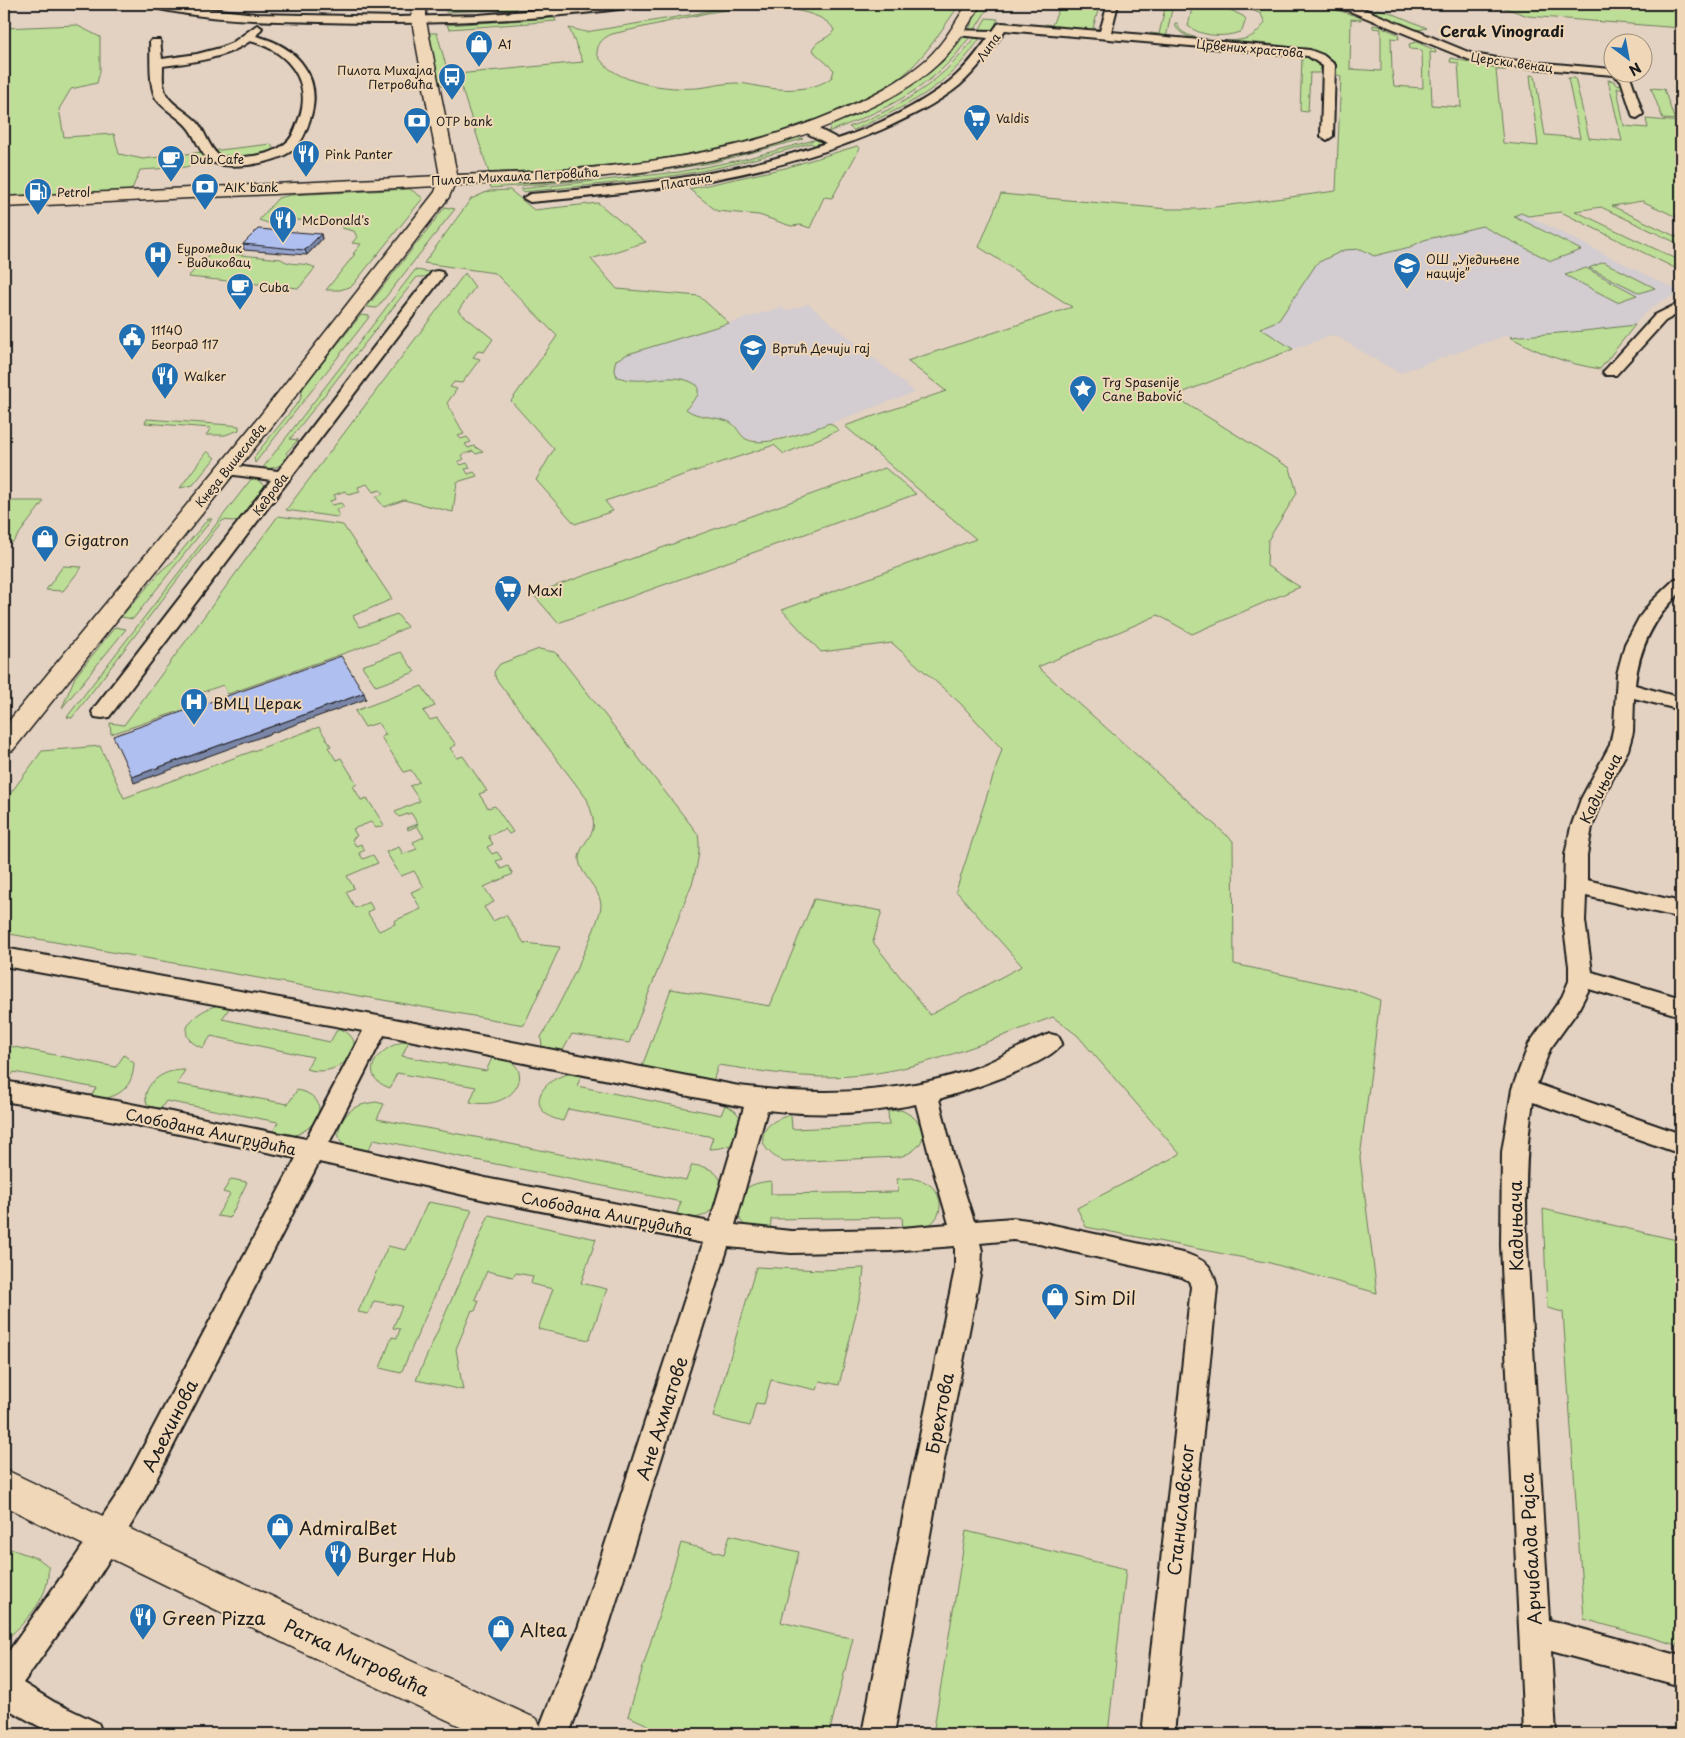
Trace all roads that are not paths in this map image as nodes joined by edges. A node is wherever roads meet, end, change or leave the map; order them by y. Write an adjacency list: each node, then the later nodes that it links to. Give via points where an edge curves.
1 (150, 4): 7 (street, via 193,12)
2 (419, 4): 8 (main road)
3 (635, 4): 8 (street, via 540,16)
4 (974, 4): 9 (main road, Пилота Михаила Петровића)
5 (1114, 4): 11 (street)
6 (1332, 4): 16 (street, Церски венац, via 1350,7 1470,57)
7 (267, 17): 8 (street); 12 (street)
8 (419, 21): 22 (main road)
9 (956, 32): 10 (street); 19 (main road, Пилота Михаила Петровића, via 934,60 907,80 853,111)
10 (996, 35): 11 (street, Липа, via 1002,26); 21 (street, Липа, via 976,64 954,84 901,116)
11 (1105, 35): 13 (street, Липа)
12 (248, 37): 15 (street, via 209,55); 15 (street, via 268,41 295,60 305,77 308,96 305,122 293,143 262,158 233,162 212,157 192,125 160,96)
13 (1158, 40): 20 (street, Црвених храстова, via 1296,51 1318,57 1329,65)
14 (156, 42): 15 (street)
15 (156, 63)
16 (1602, 71)
17 (1627, 82): 18 (street)
18 (1637, 114)
19 (810, 129): 21 (street); 22 (main road, Пилота Михаила Петровића, via 743,148 672,162 569,174)
20 (1327, 136)
21 (838, 144): 23 (street, Платана, via 699,179)
22 (448, 180): 24 (main road, Пилота Михаила Петровића); 28 (main road, Кнеза Вишеслава, via 430,211)
23 (530, 198)
24 (4, 202)
25 (437, 275): 29 (street, Кедрова)
26 (1681, 306): 27 (street, via 1660,318)
27 (1611, 372)
28 (226, 470): 29 (street); 34 (main road, Кнеза Вишеслава)
29 (283, 477): 33 (street, Кедрова)
30 (1681, 583): 31 (street, Кадињача, via 1658,604 1644,623 1628,662)
31 (1625, 689): 32 (street); 35 (street, Кадињача, via 1620,746 1600,781 1580,830)
32 (1681, 704)
33 (102, 712)
34 (4, 744)
35 (1576, 886): 36 (street); 38 (street, Кадињача, via 1574,921)
36 (1681, 910)
37 (4, 957): 40 (street)
38 (1581, 978): 39 (street); 42 (street, Кадињача, via 1574,998 1541,1043)
39 (1681, 1008)
40 (378, 1025): 45 (street); 47 (street, Аљехинова)
41 (1050, 1044): 44 (street, via 1009,1066)
42 (1524, 1089): 46 (street); 51 (street, Кадињача, via 1514,1182 1514,1262)
43 (4, 1091): 47 (street, Слободана Алигрудића)
44 (926, 1094): 45 (street, via 844,1103); 48 (street, Брехтова)
45 (758, 1099): 49 (street, Ане Ахматове)
46 (1681, 1144)
47 (312, 1152): 49 (street, Слободана Алигрудића); 53 (street, Аљехинова, via 132,1497)
48 (965, 1234): 49 (street, Слободана Алигрудића, via 890,1240 791,1242); 50 (street, Слободана Алигрудића, via 1013,1229 1036,1232 1187,1266 1201,1274); 61 (street, Брехтова, via 969,1251 968,1269)
49 (719, 1235): 60 (street, Ане Ахматове, via 593,1628)
50 (1204, 1286): 62 (street, Станиславског)
51 (1522, 1363): 54 (street, Арчибалда Рајса)
52 (4, 1487): 53 (main road, Ратка Митровића)
53 (107, 1537): 56 (street, Аљехинова); 59 (main road, Ратка Митровића)
54 (1534, 1631): 55 (street); 63 (street, Арчибалда Рајса)
55 (1681, 1671)
56 (4, 1684)
57 (4, 1689): 58 (street, via 43,1713)
58 (87, 1734)
59 (522, 1734)
60 (554, 1734)
61 (878, 1734)
62 (1158, 1734)
63 (1540, 1734)

